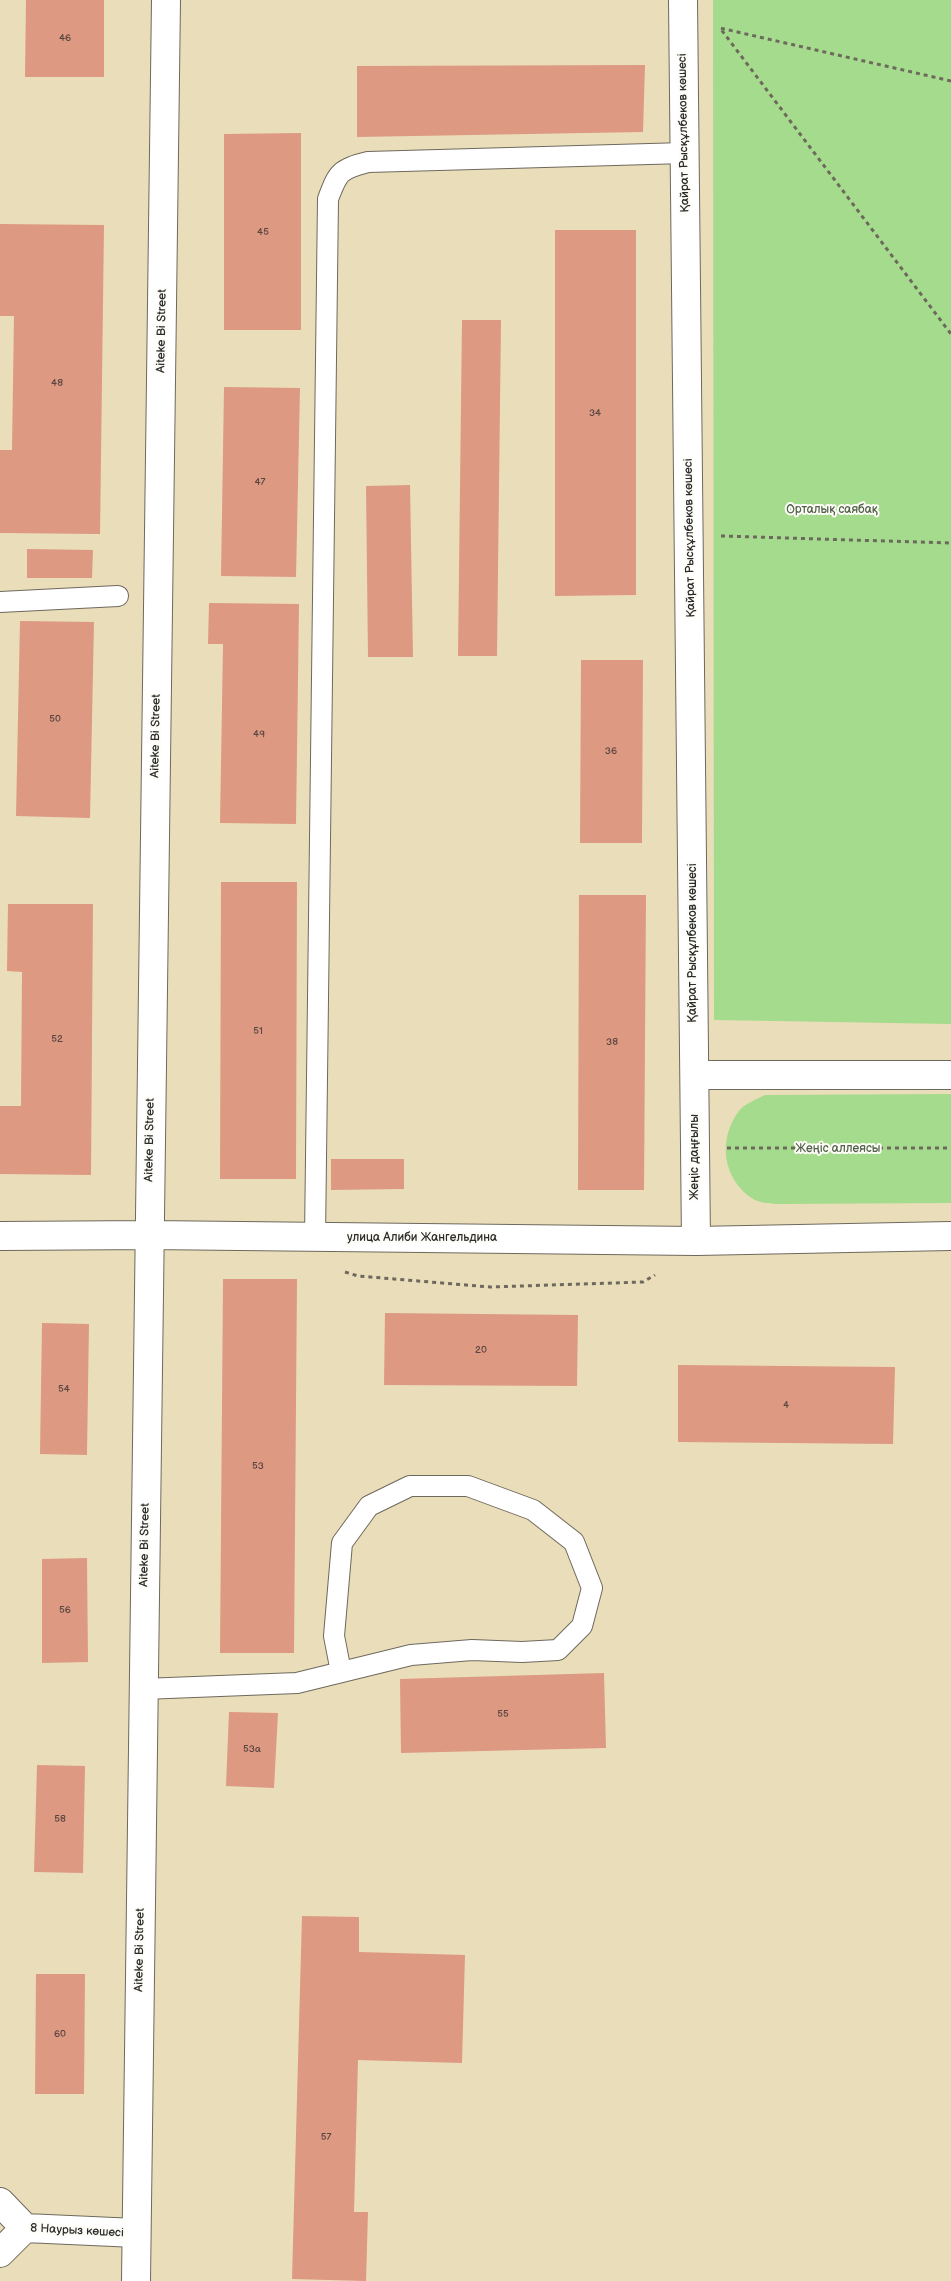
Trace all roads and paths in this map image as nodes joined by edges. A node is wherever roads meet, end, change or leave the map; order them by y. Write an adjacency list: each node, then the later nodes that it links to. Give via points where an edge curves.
1 (166, 0): 14 (street, Aiteke Bi Street)
2 (683, 0): 4 (street, Қайрат Рысқұлбеков көшесі)
3 (951, 80): 5 (path, via 720,28)
4 (685, 152): 6 (street, Қайрат Рысқұлбеков көшесі); 17 (lane, via 368,162 347,167 336,178 328,199)
5 (951, 334)
6 (690, 536): 7 (path); 10 (street, Қайрат Рысқұлбеков көшесі)
7 (951, 543)
8 (118, 596): 9 (lane)
9 (0, 602)
10 (695, 1075): 11 (street); 12 (street, Жеңіс даңғылы)
11 (951, 1075)
12 (695, 1148): 13 (path); 18 (street, Жеңіс даңғылы)
13 (951, 1148)
14 (149, 1235): 15 (street, улица Алиби Жангельдина); 17 (street, улица Алиби Жангельдина); 20 (street, Aiteke Bi Street)
15 (0, 1236)
16 (951, 1236): 18 (street)
17 (316, 1238): 18 (street, улица Алиби Жангельдина)
18 (696, 1241)
19 (341, 1672): 19 (lane, via 411,1655 472,1650 558,1650 582,1626 592,1588 574,1542 534,1510 468,1486 410,1486 369,1506 342,1542 334,1636); 20 (lane, via 297,1683)
20 (143, 1688): 23 (street, Aiteke Bi Street)
21 (0, 2202): 22 (street, 8 Наурыз көшесі)
22 (25, 2228): 23 (street, 8 Наурыз көшесі); 24 (street)
23 (136, 2233): 25 (street, Aiteke Bi Street)
24 (0, 2253)
25 (136, 2281)

